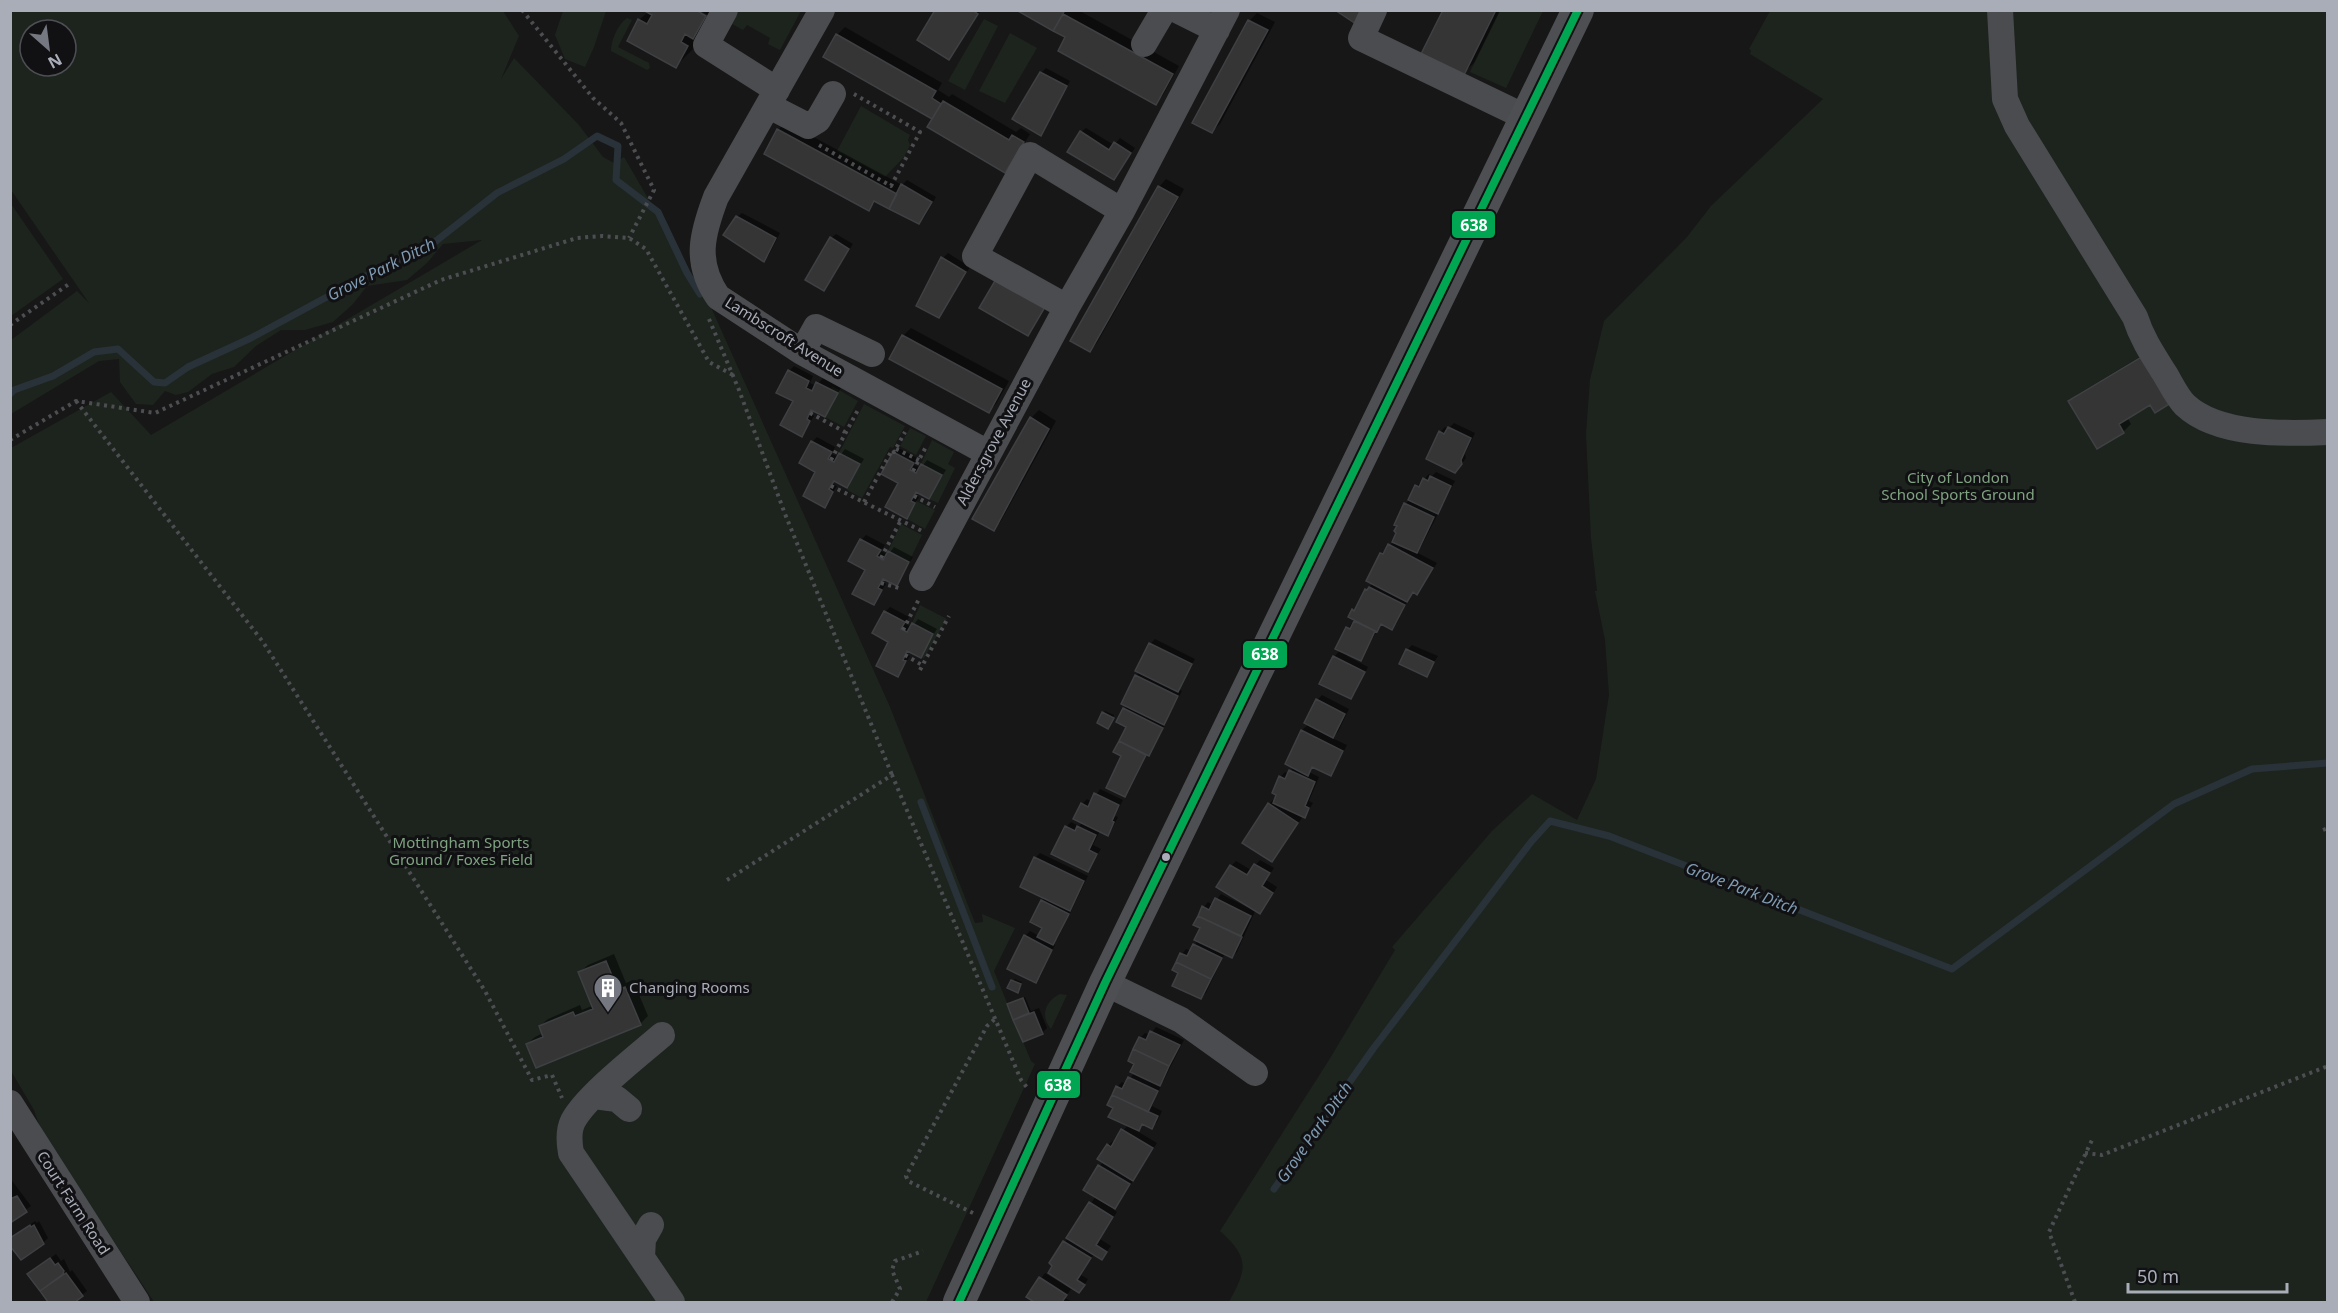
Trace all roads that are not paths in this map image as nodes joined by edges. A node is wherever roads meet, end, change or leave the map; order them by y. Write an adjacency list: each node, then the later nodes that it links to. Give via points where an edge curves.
1 (725, 10): 11 (street, via 706,45)
2 (822, 10): 11 (street, Lambscroft Avenue)
3 (1164, 10): 9 (street)
4 (1177, 10): 8 (street)
5 (1374, 10): 12 (street, via 1361,38)
6 (1578, 10): 12 (main road)
7 (2000, 10): 17 (street, via 2009,110 2135,317 2142,340 2183,403 2196,414 2221,425)
8 (1222, 20): 13 (street, Aldersgrove Avenue)
9 (1144, 44)
10 (843, 94): 11 (street, via 808,126)
11 (773, 98): 15 (street, Lambscroft Avenue, via 716,197 704,230 704,267 718,297)
12 (1525, 117): 20 (main road)
13 (1122, 211): 14 (street, Aldersgrove Avenue); 14 (street, via 1030,155 975,256)
14 (1067, 308): 18 (street, Aldersgrove Avenue)
15 (802, 352): 16 (street, via 816,327); 18 (street, Lambscroft Avenue)
16 (872, 354)
17 (2328, 432)
18 (988, 453): 19 (street, Aldersgrove Avenue)
19 (921, 589)
20 (1105, 983): 22 (street, via 1182,1020); 30 (main road)
21 (662, 1035): 23 (street)
22 (1255, 1073)
23 (594, 1096): 25 (street, via 616,1099); 27 (street, via 573,1122 569,1133 571,1153)
24 (10, 1103): 28 (street, Court Farm Road)
25 (629, 1109)
26 (651, 1225): 27 (street, via 643,1239)
27 (642, 1257): 29 (street)
28 (137, 1302)
29 (672, 1302)
30 (959, 1302)

